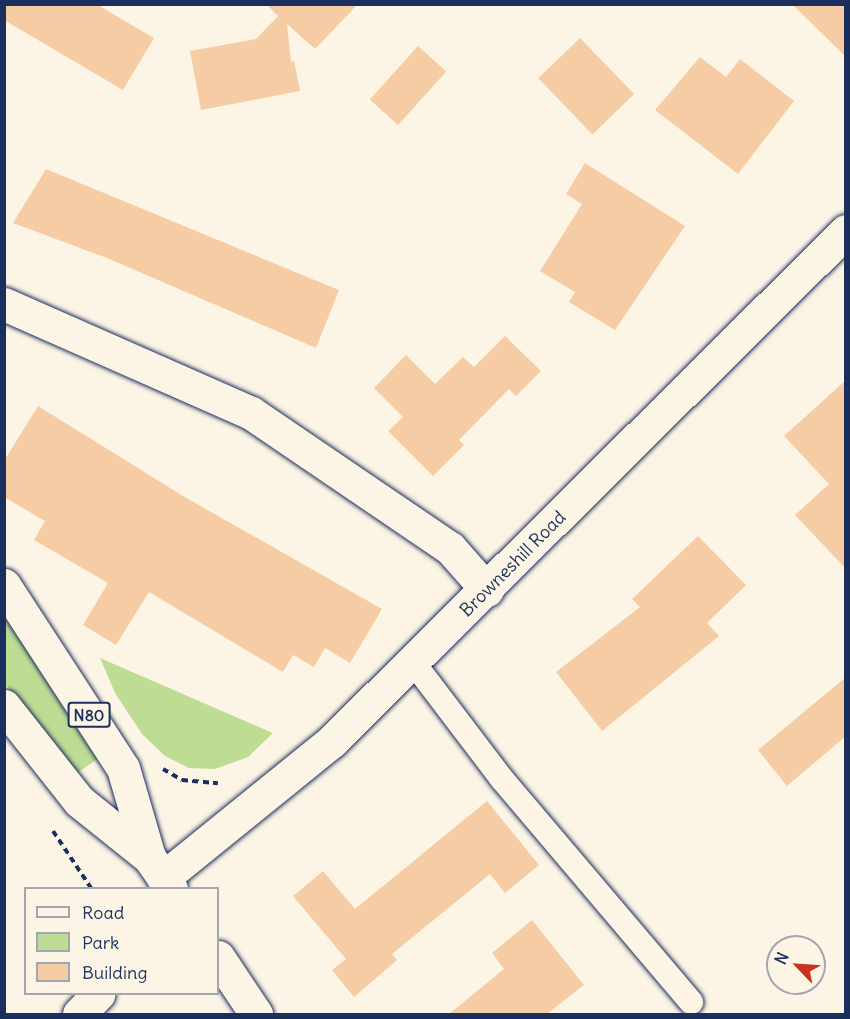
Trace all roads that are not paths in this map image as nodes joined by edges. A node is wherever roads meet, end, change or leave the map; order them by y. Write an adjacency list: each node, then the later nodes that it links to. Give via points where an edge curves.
1 (846, 231): 4 (street, Browneshill Road)
2 (4, 304): 4 (street, via 251,413 450,548)
3 (4, 585): 7 (street, N80, via 123,768)
4 (487, 590): 5 (street, Browneshill Road)
5 (413, 662): 7 (street, Browneshill Road, via 332,741); 10 (lane, via 501,778)
6 (4, 706): 7 (street, via 79,801)
7 (161, 874)
8 (219, 958): 12 (street)
9 (96, 995): 11 (street)
10 (691, 1002)
11 (79, 1014)
12 (256, 1014)

